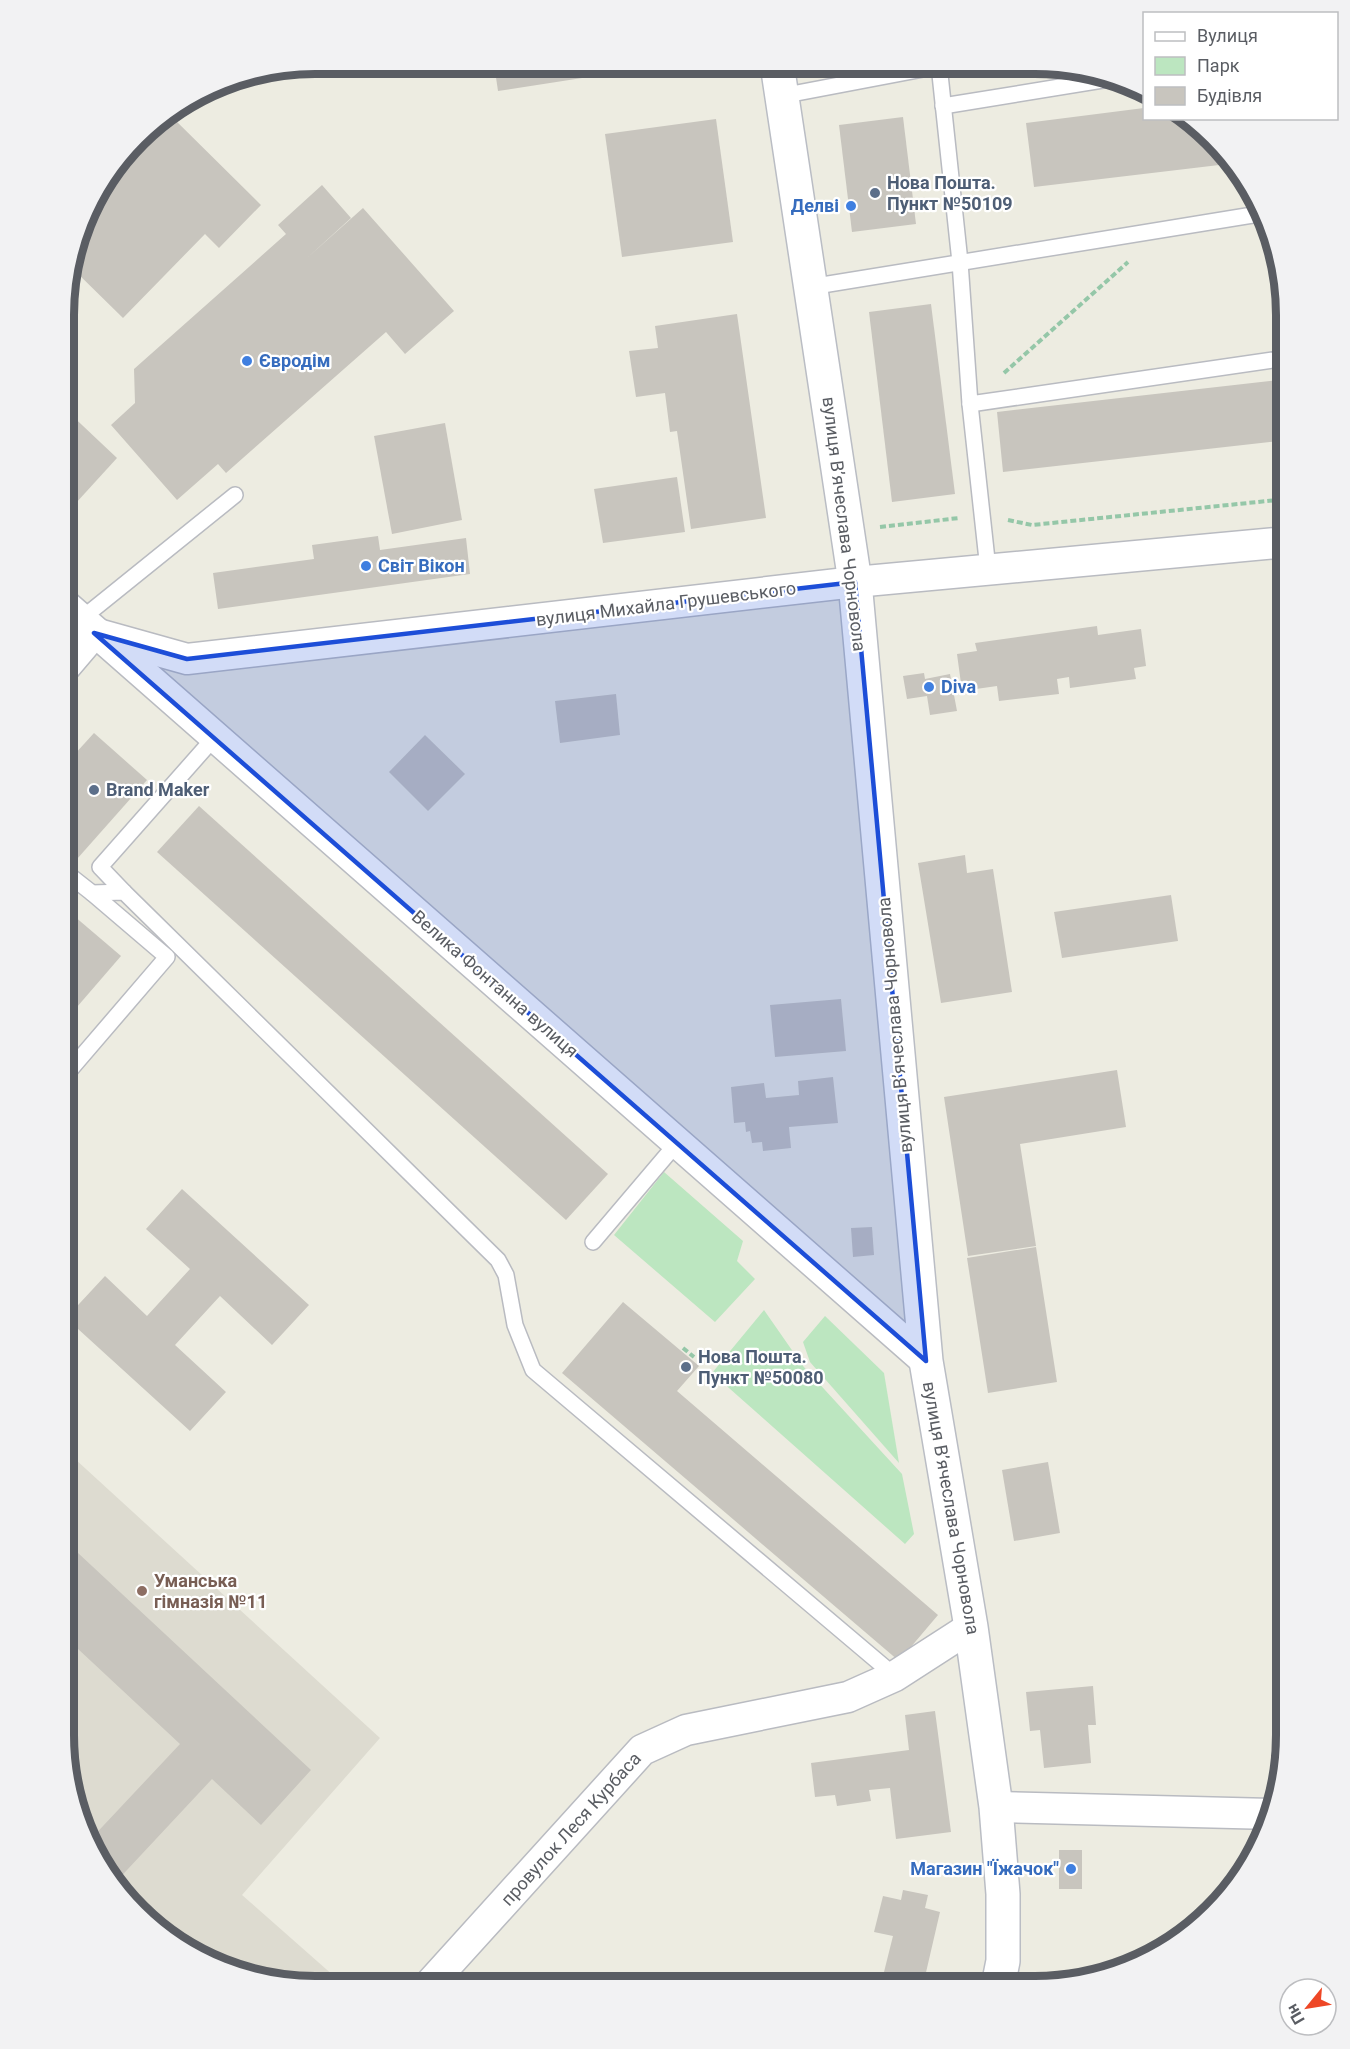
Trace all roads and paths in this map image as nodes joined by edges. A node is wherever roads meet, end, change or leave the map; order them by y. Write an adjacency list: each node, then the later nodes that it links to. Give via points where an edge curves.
1 (848, 74): 3 (lane)
2 (940, 74): 5 (lane)
3 (779, 80): 9 (street, вулиця В’ячеслава Чорновола)
4 (1095, 81): 5 (lane)
5 (944, 106): 8 (lane)
6 (1255, 215): 7 (lane)
7 (1164, 229): 8 (lane); 11 (path)
8 (960, 262): 9 (lane); 11 (lane)
9 (810, 286): 15 (street, вулиця В’ячеслава Чорновола)
10 (1276, 360): 11 (lane)
11 (970, 404): 14 (lane)
12 (235, 495): 19 (lane)
13 (1276, 500): 14 (path, via 1032,525)
14 (982, 515): 15 (path); 17 (lane)
15 (848, 531): 18 (street, вулиця В’ячеслава Чорновола)
16 (1276, 543): 17 (street, вулиця Михайла Грушевського)
17 (988, 569): 18 (street, вулиця Михайла Грушевського)
18 (855, 582): 19 (street, вулиця Михайла Грушевського, via 187,659); 30 (street, вулиця В’ячеслава Чорновола)
19 (80, 619): 20 (street); 21 (street, Велика Фонтанна вулиця)
20 (74, 637)
21 (214, 738): 23 (lane, via 100,867); 26 (street, Велика Фонтанна вулиця)
22 (74, 879): 24 (lane)
23 (124, 892): 24 (lane); 32 (lane, via 498,1260 506,1275 514,1325 533,1370)
24 (92, 893): 25 (lane, via 167,957)
25 (74, 1065)
26 (677, 1143): 27 (lane); 30 (street, Велика Фонтанна вулиця)
27 (593, 1242)
28 (683, 1348): 29 (path)
29 (694, 1357)
30 (926, 1361): 31 (street, вулиця В’ячеслава Чорновола)
31 (971, 1627): 32 (street, провулок Леся Курбаса); 33 (street, вулиця В’ячеслава Чорновола)
32 (895, 1676): 35 (street, провулок Леся Курбаса, via 848,1696 686,1730 642,1750)
33 (996, 1807): 34 (street); 36 (street, вулиця В’ячеслава Чорновола, via 1004,1894)
34 (1263, 1814)
35 (437, 1976)
36 (1000, 1976)

